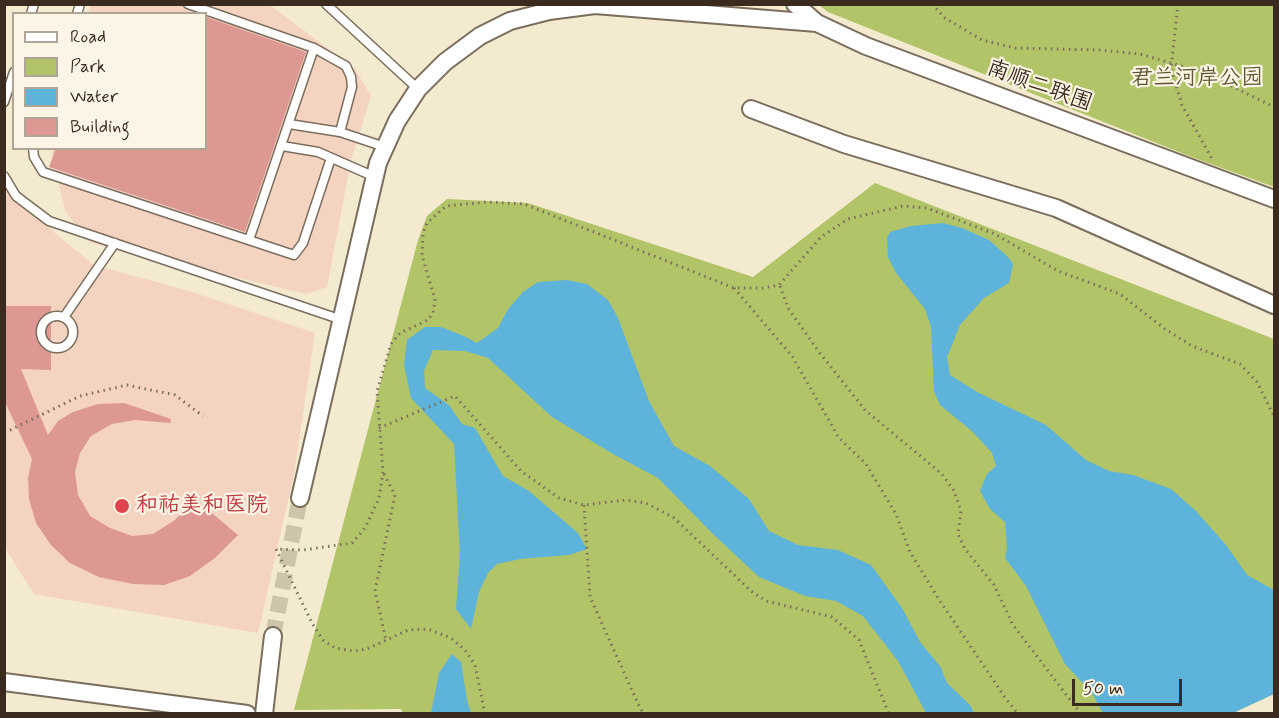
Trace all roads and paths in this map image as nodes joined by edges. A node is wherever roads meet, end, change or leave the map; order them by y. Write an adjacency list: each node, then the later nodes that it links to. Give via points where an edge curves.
1 (188, 4): 7 (lane)
2 (326, 4): 10 (lane)
3 (795, 4): 6 (street, 南顺二联围)
4 (932, 4): 8 (path, via 945,18 982,40 1015,48 1109,51)
5 (1178, 4): 8 (path)
6 (817, 23): 10 (street, via 595,5 549,11 510,21 480,36); 22 (street, 南顺二联围, via 866,46)
7 (314, 48): 14 (lane); 15 (lane, via 346,66 351,77 352,87)
8 (1172, 62): 12 (path, via 1205,73); 22 (path, via 1182,105)
9 (12, 78): 11 (lane)
10 (418, 89): 17 (street)
11 (4, 102)
12 (1275, 107)
13 (751, 110): 28 (street, via 844,144 1056,208)
14 (289, 124): 15 (lane); 16 (lane)
15 (339, 132): 17 (lane)
16 (282, 146): 19 (lane); 24 (lane)
17 (385, 147): 21 (street)
18 (33, 150): 24 (lane, via 43,172)
19 (331, 158): 21 (lane); 24 (lane, via 303,243 294,255)
20 (4, 176): 25 (lane, via 16,196 49,221)
21 (375, 177): 30 (street)
22 (1223, 179): 23 (street, 南顺二联围)
23 (1275, 199)
24 (249, 240)
25 (115, 243): 29 (lane); 30 (lane)
26 (779, 285): 27 (path); 32 (path, via 821,237 848,219 903,206 927,207 995,234 1058,271 1120,294 1192,346 1240,364 1257,382); 47 (path, via 788,308 866,410 942,474 954,491 961,512 958,534 965,549 994,585 1013,624)
27 (734, 288): 33 (path, via 524,204 446,206 427,223 423,233 422,255 435,300 433,313 428,320 400,333 391,344 377,391); 46 (path, via 792,356 839,438 866,464 896,514 910,552)
28 (1275, 305)
29 (64, 317)
30 (342, 320): 36 (street)
31 (203, 416): 34 (path, via 175,395 127,385 80,396)
32 (1275, 416)
33 (379, 428): 35 (path); 37 (path, via 455,396 521,471 559,498)
34 (4, 431)
35 (383, 472): 39 (path, via 394,495 375,591); 39 (path, via 379,498 365,528 352,543 303,550 276,549 323,640 335,648 354,651)
36 (300, 498)
37 (584, 505): 44 (path, via 590,597); 45 (path, via 626,500 646,503 674,518 766,601 832,617 859,640)
38 (273, 636): 42 (street)
39 (386, 640): 43 (path, via 408,630 428,629 450,638 475,665)
40 (4, 682): 41 (street)
41 (247, 714)
42 (264, 714)
43 (485, 714)
44 (644, 714)
45 (889, 714)
46 (1018, 714)
47 (1081, 714)

